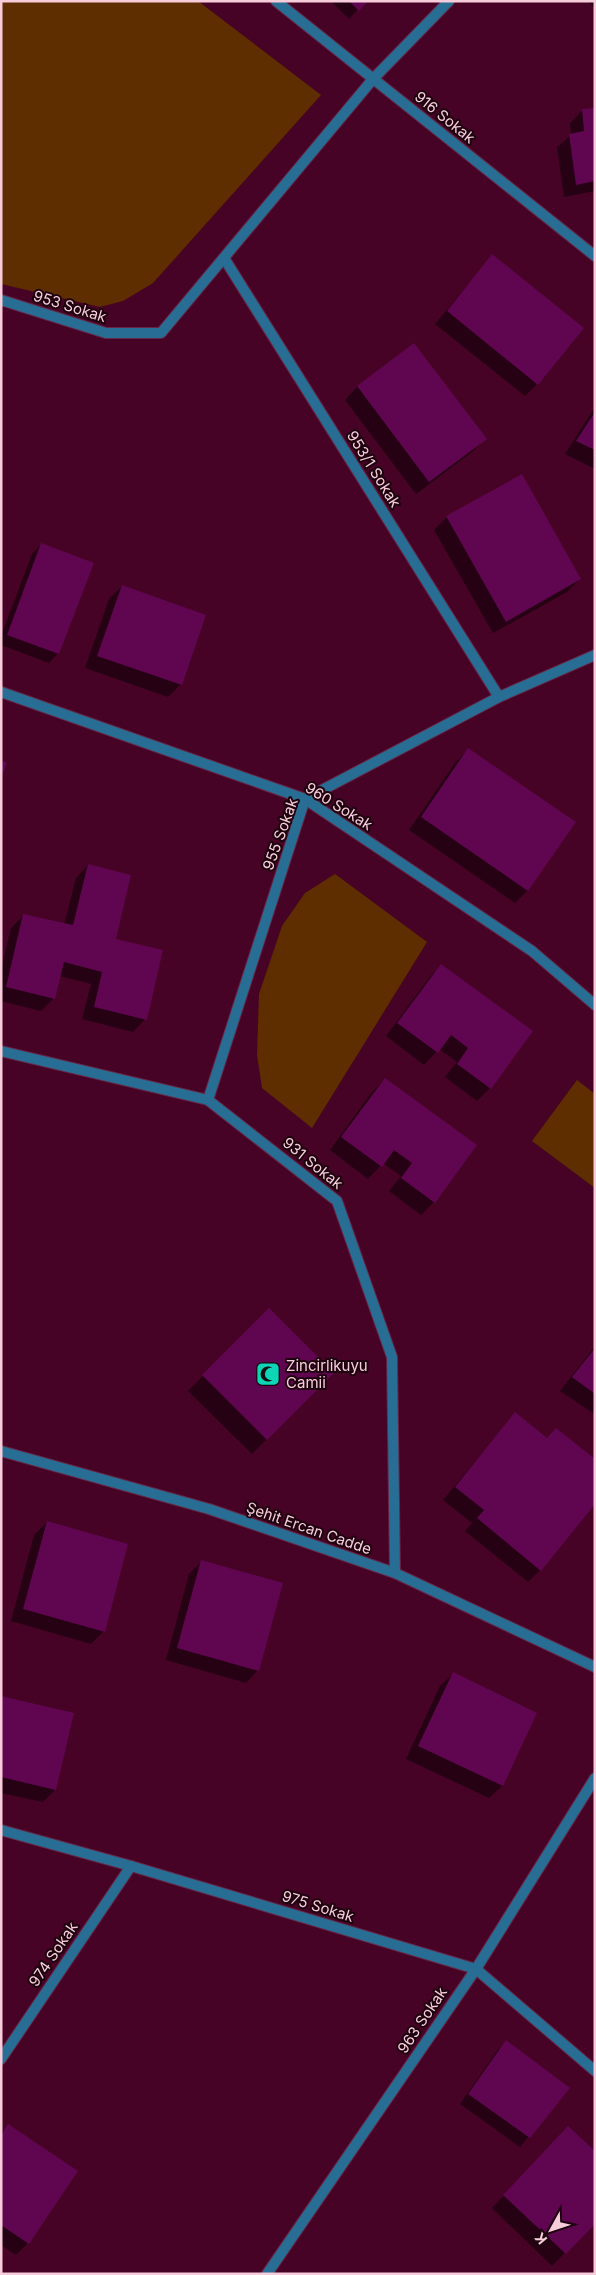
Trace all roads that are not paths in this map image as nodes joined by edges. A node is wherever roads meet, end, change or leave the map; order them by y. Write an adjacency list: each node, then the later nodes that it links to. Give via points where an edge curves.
1 (276, 1): 3 (street, 916 Sokak)
2 (448, 1): 3 (street)
3 (373, 78): 4 (street, 916 Sokak); 5 (street)
4 (595, 256)
5 (224, 258): 6 (street, 953 Sokak, via 161,333 106,333); 9 (street, 953/1 Sokak)
6 (1, 300)
7 (595, 655): 9 (street, 955 Sokak)
8 (1, 692): 10 (street, 960 Sokak)
9 (499, 697): 10 (street, 955 Sokak)
10 (305, 799): 11 (street, 960 Sokak, via 532,952); 13 (street, 955 Sokak)
11 (595, 1005)
12 (1, 1051): 13 (street, 931 Sokak)
13 (208, 1100): 15 (street, 931 Sokak, via 337,1201 392,1357)
14 (1, 1451): 15 (street, Şehit Ercan Cadde, via 209,1509)
15 (395, 1573): 16 (street, Şehit Ercan Cadde)
16 (595, 1667)
17 (595, 1778): 20 (street, 963 Sokak)
18 (1, 1830): 19 (street, 975 Sokak)
19 (130, 1866): 20 (street, 975 Sokak); 21 (street, 974 Sokak)
20 (476, 1969): 22 (street, 975 Sokak); 23 (street, 963 Sokak)
21 (1, 2059)
22 (595, 2072)
23 (267, 2274)

